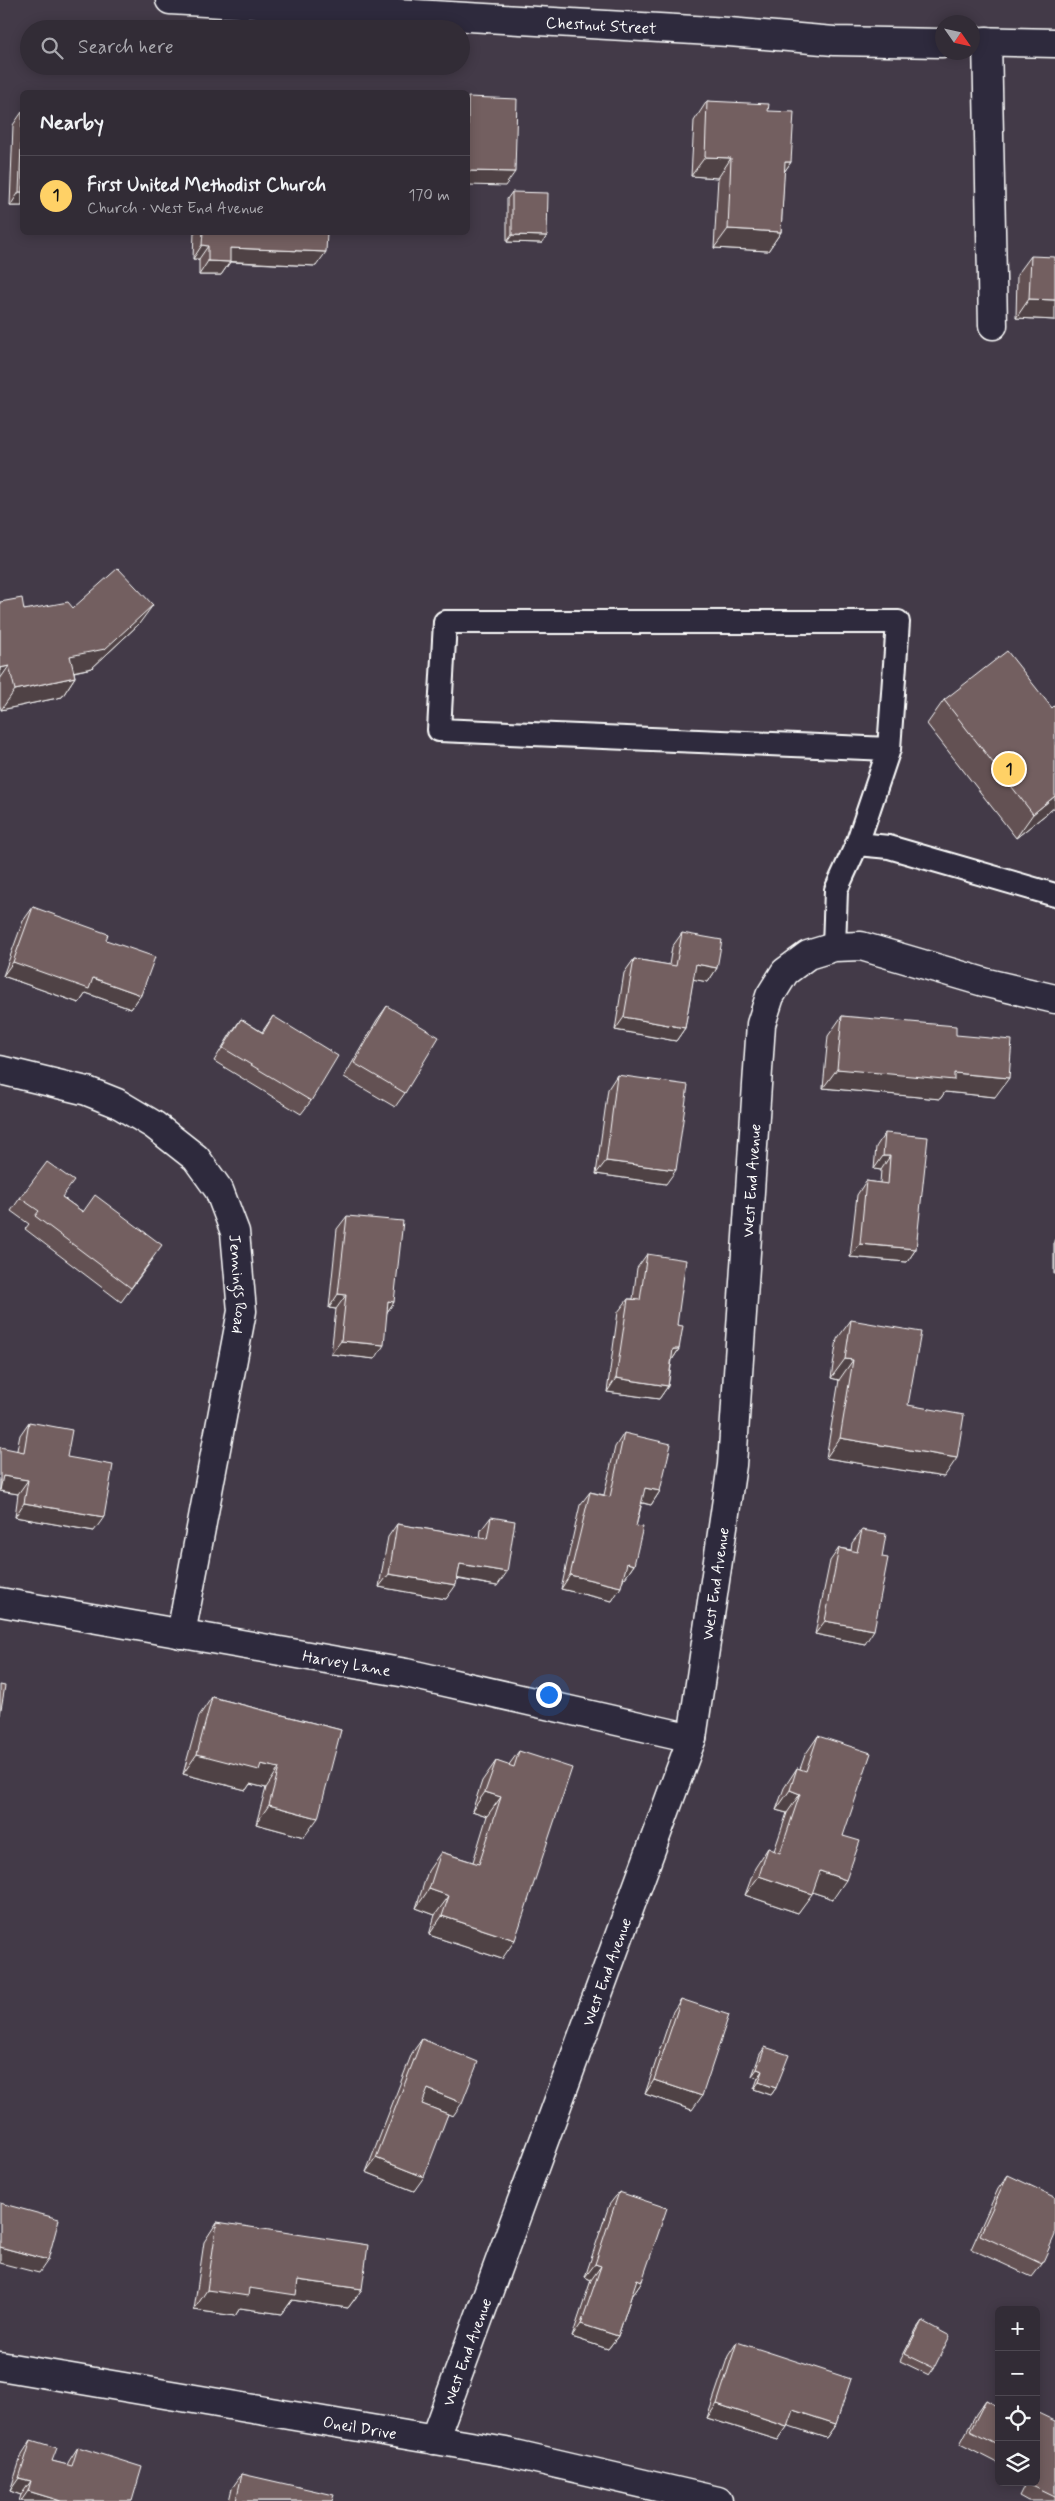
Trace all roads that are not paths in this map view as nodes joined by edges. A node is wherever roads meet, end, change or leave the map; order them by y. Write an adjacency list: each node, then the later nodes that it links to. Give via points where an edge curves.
1 (170, 0): 3 (street, Chestnut Street, via 700,30 834,41)
2 (980, 41): 4 (street); 5 (street)
3 (935, 43)
4 (1055, 43)
5 (993, 325)
6 (889, 749): 6 (lane, via 898,622 445,622 439,730); 7 (lane)
7 (857, 844): 8 (lane, via 889,847); 9 (lane, via 836,890)
8 (1055, 896)
9 (834, 948): 10 (street, West End Avenue, via 861,946 987,983); 14 (street, West End Avenue, via 808,955 785,972 770,996 761,1024 732,1465)
10 (1055, 998)
11 (0, 1070): 13 (street, Jennings Road, via 87,1091 154,1125 196,1158 219,1190 235,1232 242,1311)
12 (0, 1602): 13 (street, Harvey Lane)
13 (181, 1634): 14 (street, Harvey Lane, via 406,1673)
14 (692, 1738): 16 (street, West End Avenue)
15 (0, 2366): 16 (street, Oneil Drive)
16 (434, 2440): 17 (street, Oneil Drive, via 506,2452)
17 (718, 2501)

